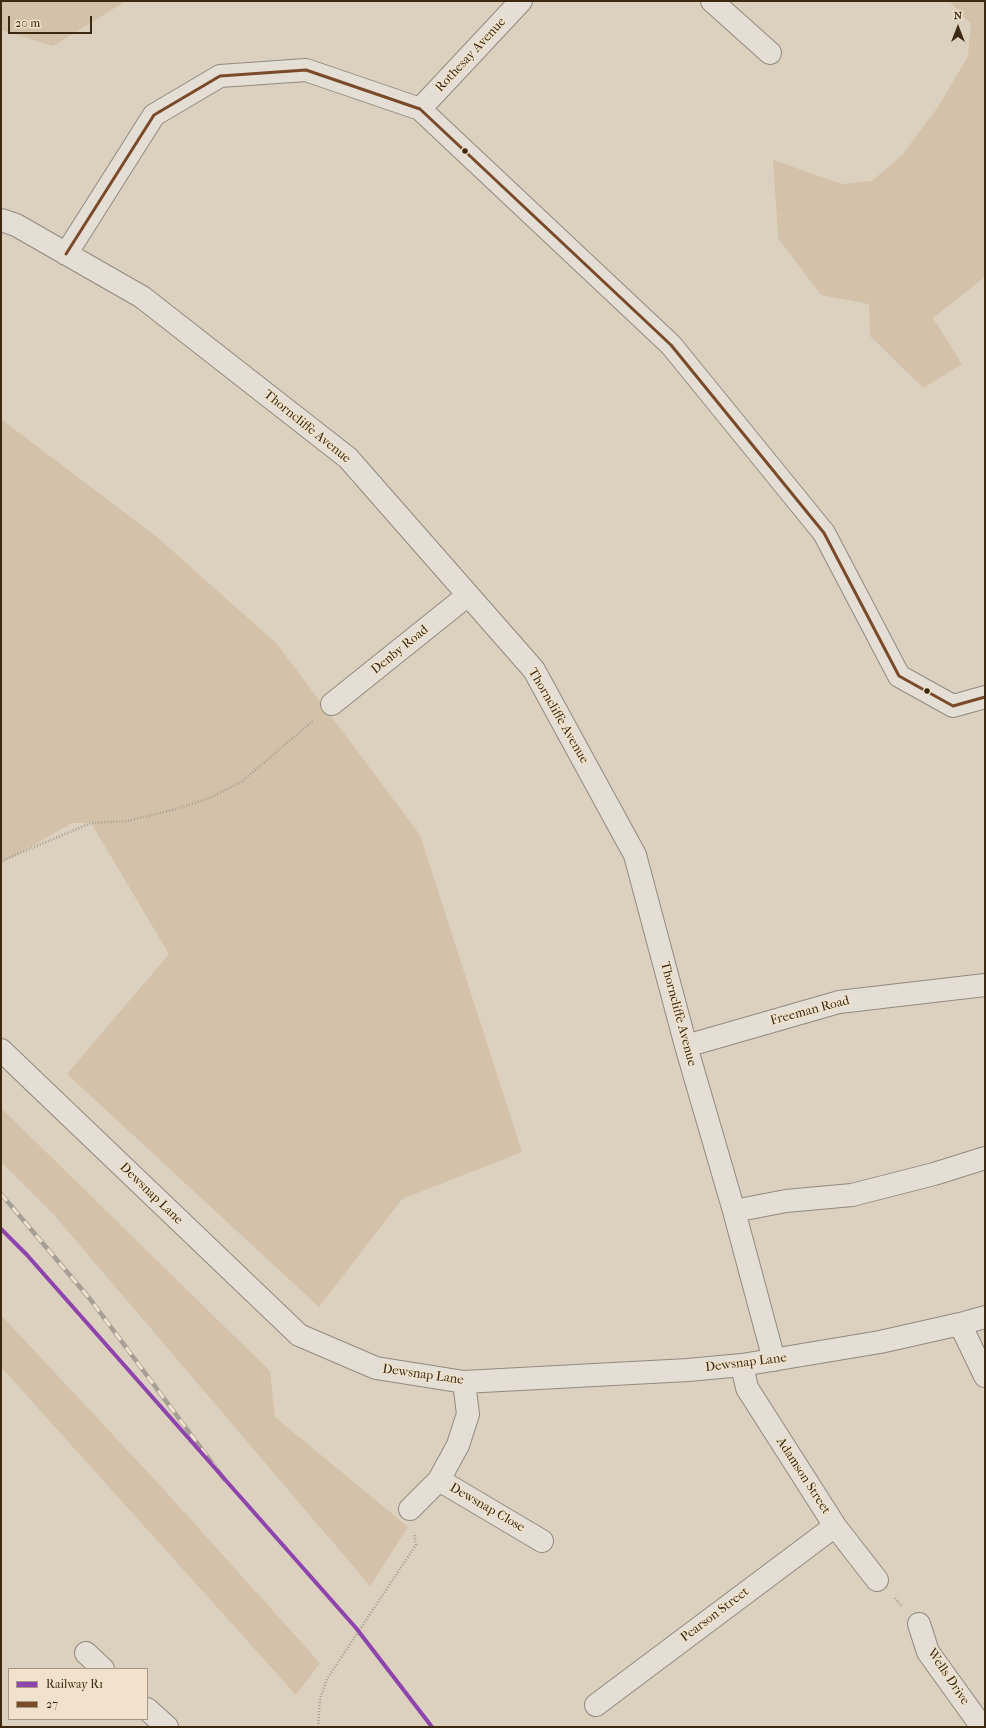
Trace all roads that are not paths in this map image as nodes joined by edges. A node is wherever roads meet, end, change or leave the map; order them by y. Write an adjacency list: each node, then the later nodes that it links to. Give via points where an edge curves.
1 (521, 1): 4 (street, Rothesay Avenue)
2 (712, 1): 3 (street)
3 (770, 54)
4 (420, 109): 6 (street, via 306,70 220,76 154,115); 8 (street, via 671,345 824,533 899,676 953,706)
5 (1, 220): 6 (street, Thorncliffe Avenue, via 16,225)
6 (66, 254): 7 (street, Thorncliffe Avenue, via 142,297 348,458)
7 (468, 596): 9 (street, Denby Road); 11 (street, Thorncliffe Avenue, via 534,670 635,855)
8 (985, 697)
9 (332, 704)
10 (985, 985): 11 (street, Freeman Road, via 839,1002)
11 (686, 1046): 14 (street, Thorncliffe Avenue)
12 (1, 1050): 20 (street, Dewsnap Lane, via 299,1335 376,1368)
13 (985, 1158): 14 (street, via 934,1174 852,1194 786,1201)
14 (734, 1211): 17 (street, Thorncliffe Avenue)
15 (985, 1317): 16 (street, Dewsnap Lane)
16 (960, 1324): 17 (street, Dewsnap Lane, via 880,1342); 19 (street)
17 (774, 1360): 18 (street, Dewsnap Lane)
18 (742, 1365): 20 (street, Dewsnap Lane, via 680,1371); 23 (street, Adamson Street, via 747,1388)
19 (985, 1376)
20 (464, 1382): 21 (street, Dewsnap Close, via 468,1414 458,1445)
21 (439, 1480): 22 (street); 24 (street, Dewsnap Close)
22 (410, 1509)
23 (835, 1526): 25 (street, Adamson Street); 29 (street, Pearson Street)
24 (542, 1541)
25 (877, 1580)
26 (919, 1624): 32 (street, Wells Drive, via 928,1652)
27 (86, 1653): 28 (street)
28 (102, 1668)
29 (596, 1705)
30 (148, 1710): 31 (street)
31 (167, 1727)
32 (982, 1727)

